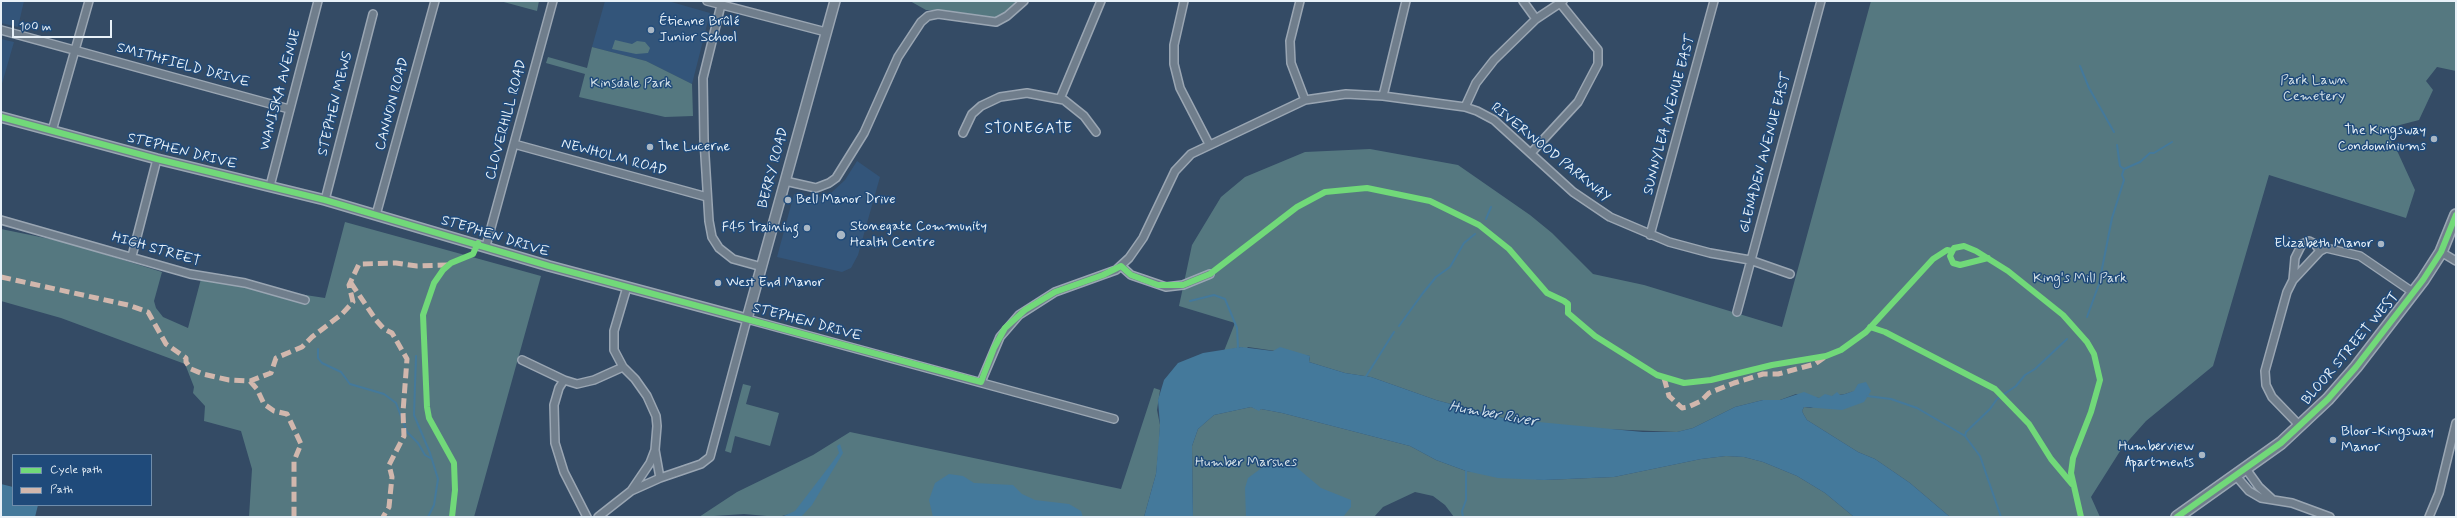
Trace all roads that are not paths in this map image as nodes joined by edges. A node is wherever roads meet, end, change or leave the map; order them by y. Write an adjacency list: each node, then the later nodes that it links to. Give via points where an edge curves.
1 (89, 1): 21 (street)
2 (318, 1): 26 (street, WANISKA AVENUE)
3 (435, 1): 39 (street, CANNON ROAD)
4 (552, 1): 31 (street, CLOVERHILL ROAD)
5 (707, 1): 16 (street)
6 (835, 1): 20 (street, BERRY ROAD)
7 (1024, 1): 35 (street, via 996,22 938,14 928,16 921,22 898,57 864,133 836,178 816,188)
8 (1101, 1): 23 (street)
9 (1184, 1): 32 (street, via 1174,45 1174,64 1180,88)
10 (1300, 1): 24 (street, via 1290,41 1291,63)
11 (1406, 1): 22 (street)
12 (1523, 1): 18 (street)
13 (1714, 1): 43 (street, SUNNYLEA AVENUE EAST)
14 (1821, 1): 48 (street, GLENADEN AVENUE EAST)
15 (1561, 2): 18 (street); 33 (street, via 1598,50 1598,64 1578,102)
16 (722, 3): 20 (street); 37 (street, via 703,78)
17 (373, 14): 38 (street, STEPHEN MEWS)
18 (1536, 19): 25 (street, via 1485,70 1469,94)
19 (1, 30): 21 (street, SMITHFIELD DRIVE)
20 (826, 32): 35 (street, BERRY ROAD)
21 (76, 51): 26 (street, SMITHFIELD DRIVE); 28 (street)
22 (1383, 96): 24 (street, RIVERWOOD PARKWAY, via 1346,94); 25 (street, RIVERWOOD PARKWAY)
23 (1060, 99): 29 (street, via 1072,105); 30 (street, via 1027,93 1000,97 972,114)
24 (1305, 100): 32 (street, RIVERWOOD PARKWAY)
25 (1464, 107): 33 (street, RIVERWOOD PARKWAY, via 1494,120)
26 (289, 108): 36 (street, WANISKA AVENUE)
27 (1, 117): 28 (street, STEPHEN DRIVE)
28 (52, 131): 34 (street, STEPHEN DRIVE)
29 (1096, 132)
30 (963, 133)
31 (514, 144): 37 (street, NEWHOLM ROAD); 44 (street, CLOVERHILL ROAD)
32 (1209, 144): 50 (street, RIVERWOOD PARKWAY, via 1191,154 1175,171 1140,242)
33 (1531, 153): 43 (street, RIVERWOOD PARKWAY, via 1592,206)
34 (157, 160): 36 (street, STEPHEN DRIVE); 47 (street)
35 (785, 181): 51 (street, BERRY ROAD)
36 (270, 186): 38 (street, STEPHEN DRIVE)
37 (707, 197): 51 (street, via 712,237 719,248 733,259)
38 (325, 200): 39 (street, STEPHEN DRIVE)
39 (376, 215): 44 (street, STEPHEN DRIVE)
40 (2456, 215): 42 (main road, BLOOR STREET WEST)
41 (1, 220): 47 (street, HIGH STREET)
42 (2454, 228): 46 (main road, BLOOR STREET WEST)
43 (1650, 235): 48 (street, RIVERWOOD PARKWAY, via 1686,247)
44 (486, 246): 55 (street, STEPHEN DRIVE)
45 (2320, 251): 54 (street); 54 (street, via 2309,241 2302,244 2295,258); 56 (street, via 2326,248 2336,249 2360,256)
46 (2441, 252): 49 (street); 56 (main road, BLOOR STREET WEST)
47 (132, 256): 57 (street, HIGH STREET, via 190,274 245,283)
48 (1750, 260): 53 (street, RIVERWOOD PARKWAY); 58 (street, GLENADEN AVENUE EAST)
49 (2456, 261)
50 (1121, 266): 52 (street, via 1131,275 1166,287 1182,285); 63 (street, RIVERWOOD PARKWAY, via 1104,275 1055,292 1019,315 1000,337)
51 (762, 267): 59 (street, BERRY ROAD)
52 (1210, 274)
53 (1790, 274)
54 (2293, 280): 66 (street, via 2287,292 2265,371 2266,385 2272,397)
55 (627, 287): 59 (street, STEPHEN DRIVE); 61 (street, via 613,338 614,350)
56 (2414, 293): 66 (main road, BLOOR STREET WEST, via 2343,382)
57 (305, 300)
58 (1736, 312)
59 (747, 319): 63 (street, STEPHEN DRIVE); 70 (street, BERRY ROAD, via 710,457 694,467)
60 (522, 360): 62 (street)
61 (622, 367): 62 (street, via 582,384); 67 (street, via 641,386 653,407 657,426)
62 (564, 380): 73 (street, via 554,405 555,443 564,472)
63 (982, 382): 64 (street, STEPHEN DRIVE)
64 (1114, 419)
65 (2456, 423): 77 (street, via 2439,493)
66 (2300, 426): 68 (main road, BLOOR STREET WEST)
67 (655, 450): 70 (street); 71 (street, via 646,470)
68 (2246, 469): 69 (main road, BLOOR STREET WEST); 72 (street)
69 (2236, 476): 72 (street, via 2255,495); 75 (main road, BLOOR STREET WEST)
70 (660, 478): 71 (street)
71 (630, 491): 74 (street)
72 (2272, 499): 76 (street, via 2309,508)
73 (587, 517)
74 (598, 517)
75 (2176, 517)
76 (2330, 517)
77 (2429, 517)

